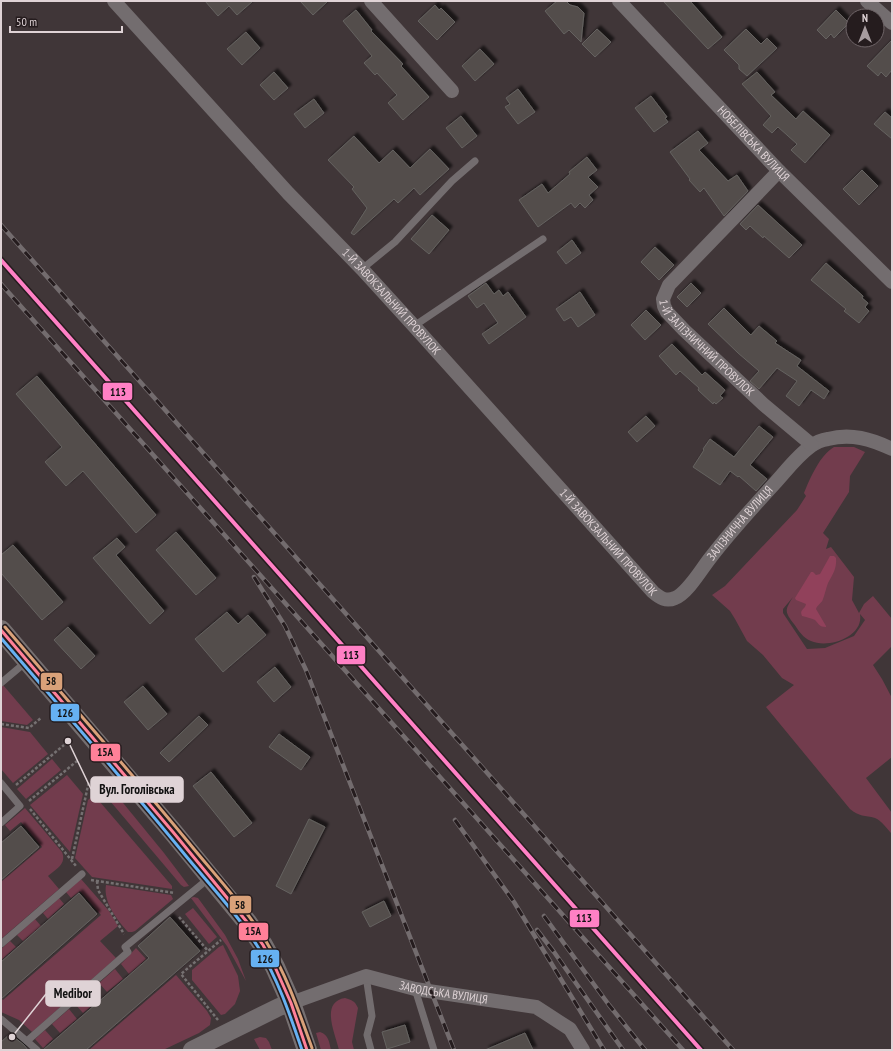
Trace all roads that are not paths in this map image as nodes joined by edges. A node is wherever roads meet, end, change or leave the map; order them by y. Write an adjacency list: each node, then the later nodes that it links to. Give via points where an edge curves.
1 (114, 1): 10 (street, 1-Й ЗАВОКЗАЛЬНИЙ ПРОВУЛОК, via 288,193)
2 (371, 1): 6 (street)
3 (619, 1): 8 (street, НОБЕЛІВСЬКА ВУЛИЦЯ)
4 (867, 1): 5 (street)
5 (892, 23)
6 (452, 91)
7 (475, 161): 10 (lane, via 452,181 395,242)
8 (779, 171): 11 (street, НОБЕЛІВСЬКА ВУЛИЦЯ); 13 (street, 1-Й ЗАЛІЗНИЧНИЙ ПРОВУЛОК, via 669,285 663,299 667,312 684,330 763,404)
9 (543, 239): 12 (lane)
10 (362, 269): 12 (street, 1-Й ЗАВОКЗАЛЬНИЙ ПРОВУЛОК)
11 (892, 282)
12 (414, 326): 15 (street, 1-Й ЗАВОКЗАЛЬНИЙ ПРОВУЛОК, via 653,592)
13 (812, 445): 14 (street, via 845,436 866,438); 15 (street, ЗАЛІЗНИЧНА ВУЛИЦЯ, via 760,500 684,592)
14 (892, 449)
15 (668, 600)
16 (1, 630): 27 (main road, via 247,922 275,967)
17 (1, 645): 18 (main road)
18 (20, 667): 19 (lane); 23 (main road, via 66,718)
19 (1, 683)
20 (1, 783): 21 (lane, via 20,806)
21 (1, 823)
22 (82, 874): 24 (lane)
23 (202, 884): 27 (main road, via 242,936); 29 (lane, via 125,948 128,952)
24 (1, 944)
25 (366, 976): 26 (street, ЗАВОДСЬКА ВУЛИЦЯ); 27 (street); 34 (lane, via 372,1016 367,1035)
26 (415, 989): 35 (lane); 36 (street, ЗАВОДСЬКА ВУЛИЦЯ, via 536,1007 570,1029)
27 (285, 1005): 31 (street); 32 (main road); 33 (main road)
28 (1, 1019): 29 (lane)
29 (27, 1041): 30 (lane)
30 (37, 1050)
31 (192, 1050)
32 (294, 1050)
33 (307, 1050)
34 (371, 1050)
35 (434, 1050)
36 (583, 1050)

